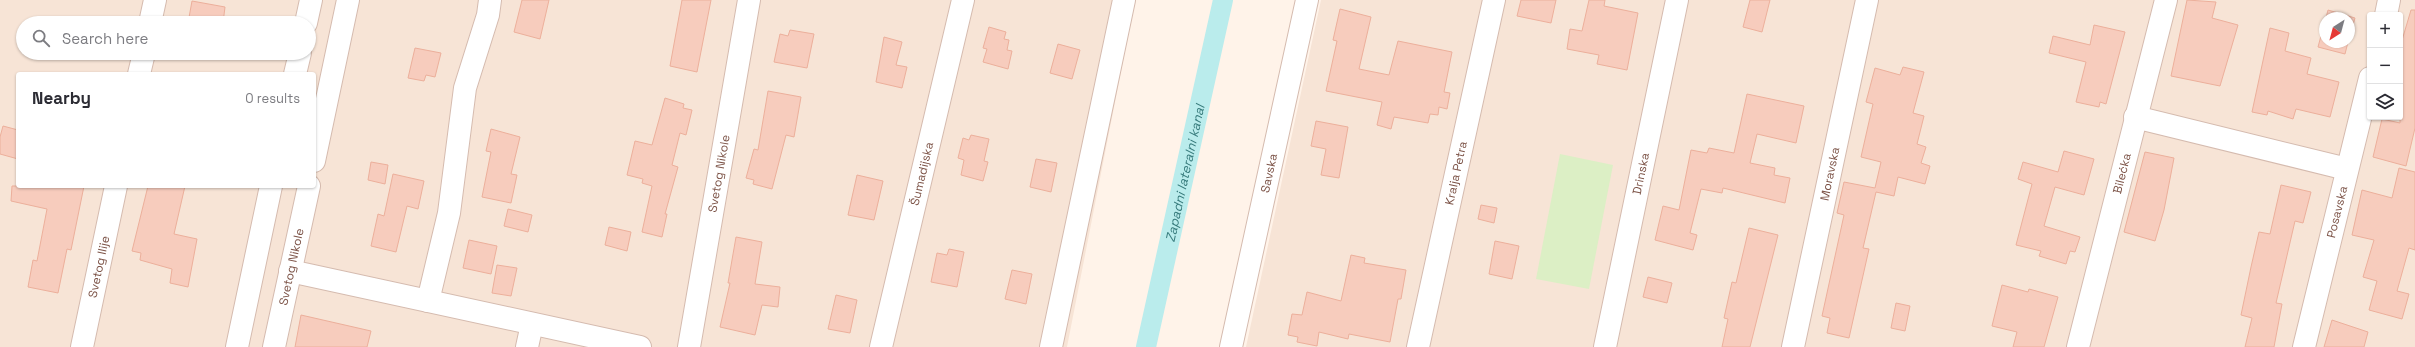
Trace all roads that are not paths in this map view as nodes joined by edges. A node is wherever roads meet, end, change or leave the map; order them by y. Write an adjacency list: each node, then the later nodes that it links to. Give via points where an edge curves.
1 (155, 0): 15 (street)
2 (311, 0): 16 (street)
3 (348, 0): 23 (street)
4 (490, 0): 29 (street, via 465,88 449,213)
5 (749, 0): 36 (street, Svetog Nikole)
6 (963, 0): 37 (street, Šumadijska)
7 (1124, 0): 38 (street)
8 (1307, 0): 39 (street, Savska)
9 (1494, 0): 40 (street, Kralja Petra)
10 (1677, 0): 41 (street, Drinska)
11 (1867, 0): 42 (street, Moravska)
12 (2166, 0): 22 (street, Bilećka)
13 (2389, 0): 14 (street)
14 (2387, 12)
15 (152, 16)
16 (308, 16)
17 (142, 60): 19 (street)
18 (298, 60): 20 (street)
19 (139, 72)
20 (295, 72)
21 (2368, 84): 24 (street, Posavska)
22 (2135, 117): 24 (street); 43 (street, Bilećka)
23 (316, 151)
24 (2347, 169): 44 (street, Posavska)
25 (116, 188): 31 (street, Svetog Ilije)
26 (271, 188): 32 (street)
27 (308, 188): 28 (street, Svetog Nikole)
28 (290, 271): 29 (street); 33 (street, Svetog Nikole)
29 (428, 301): 30 (street)
30 (532, 324): 34 (street); 35 (street)
31 (82, 347)
32 (237, 347)
33 (274, 347)
34 (527, 347)
35 (640, 347)
36 (689, 347)
37 (881, 347)
38 (1051, 347)
39 (1231, 347)
40 (1418, 347)
41 (1605, 347)
42 (1793, 347)
43 (2078, 347)
44 (2304, 347)

